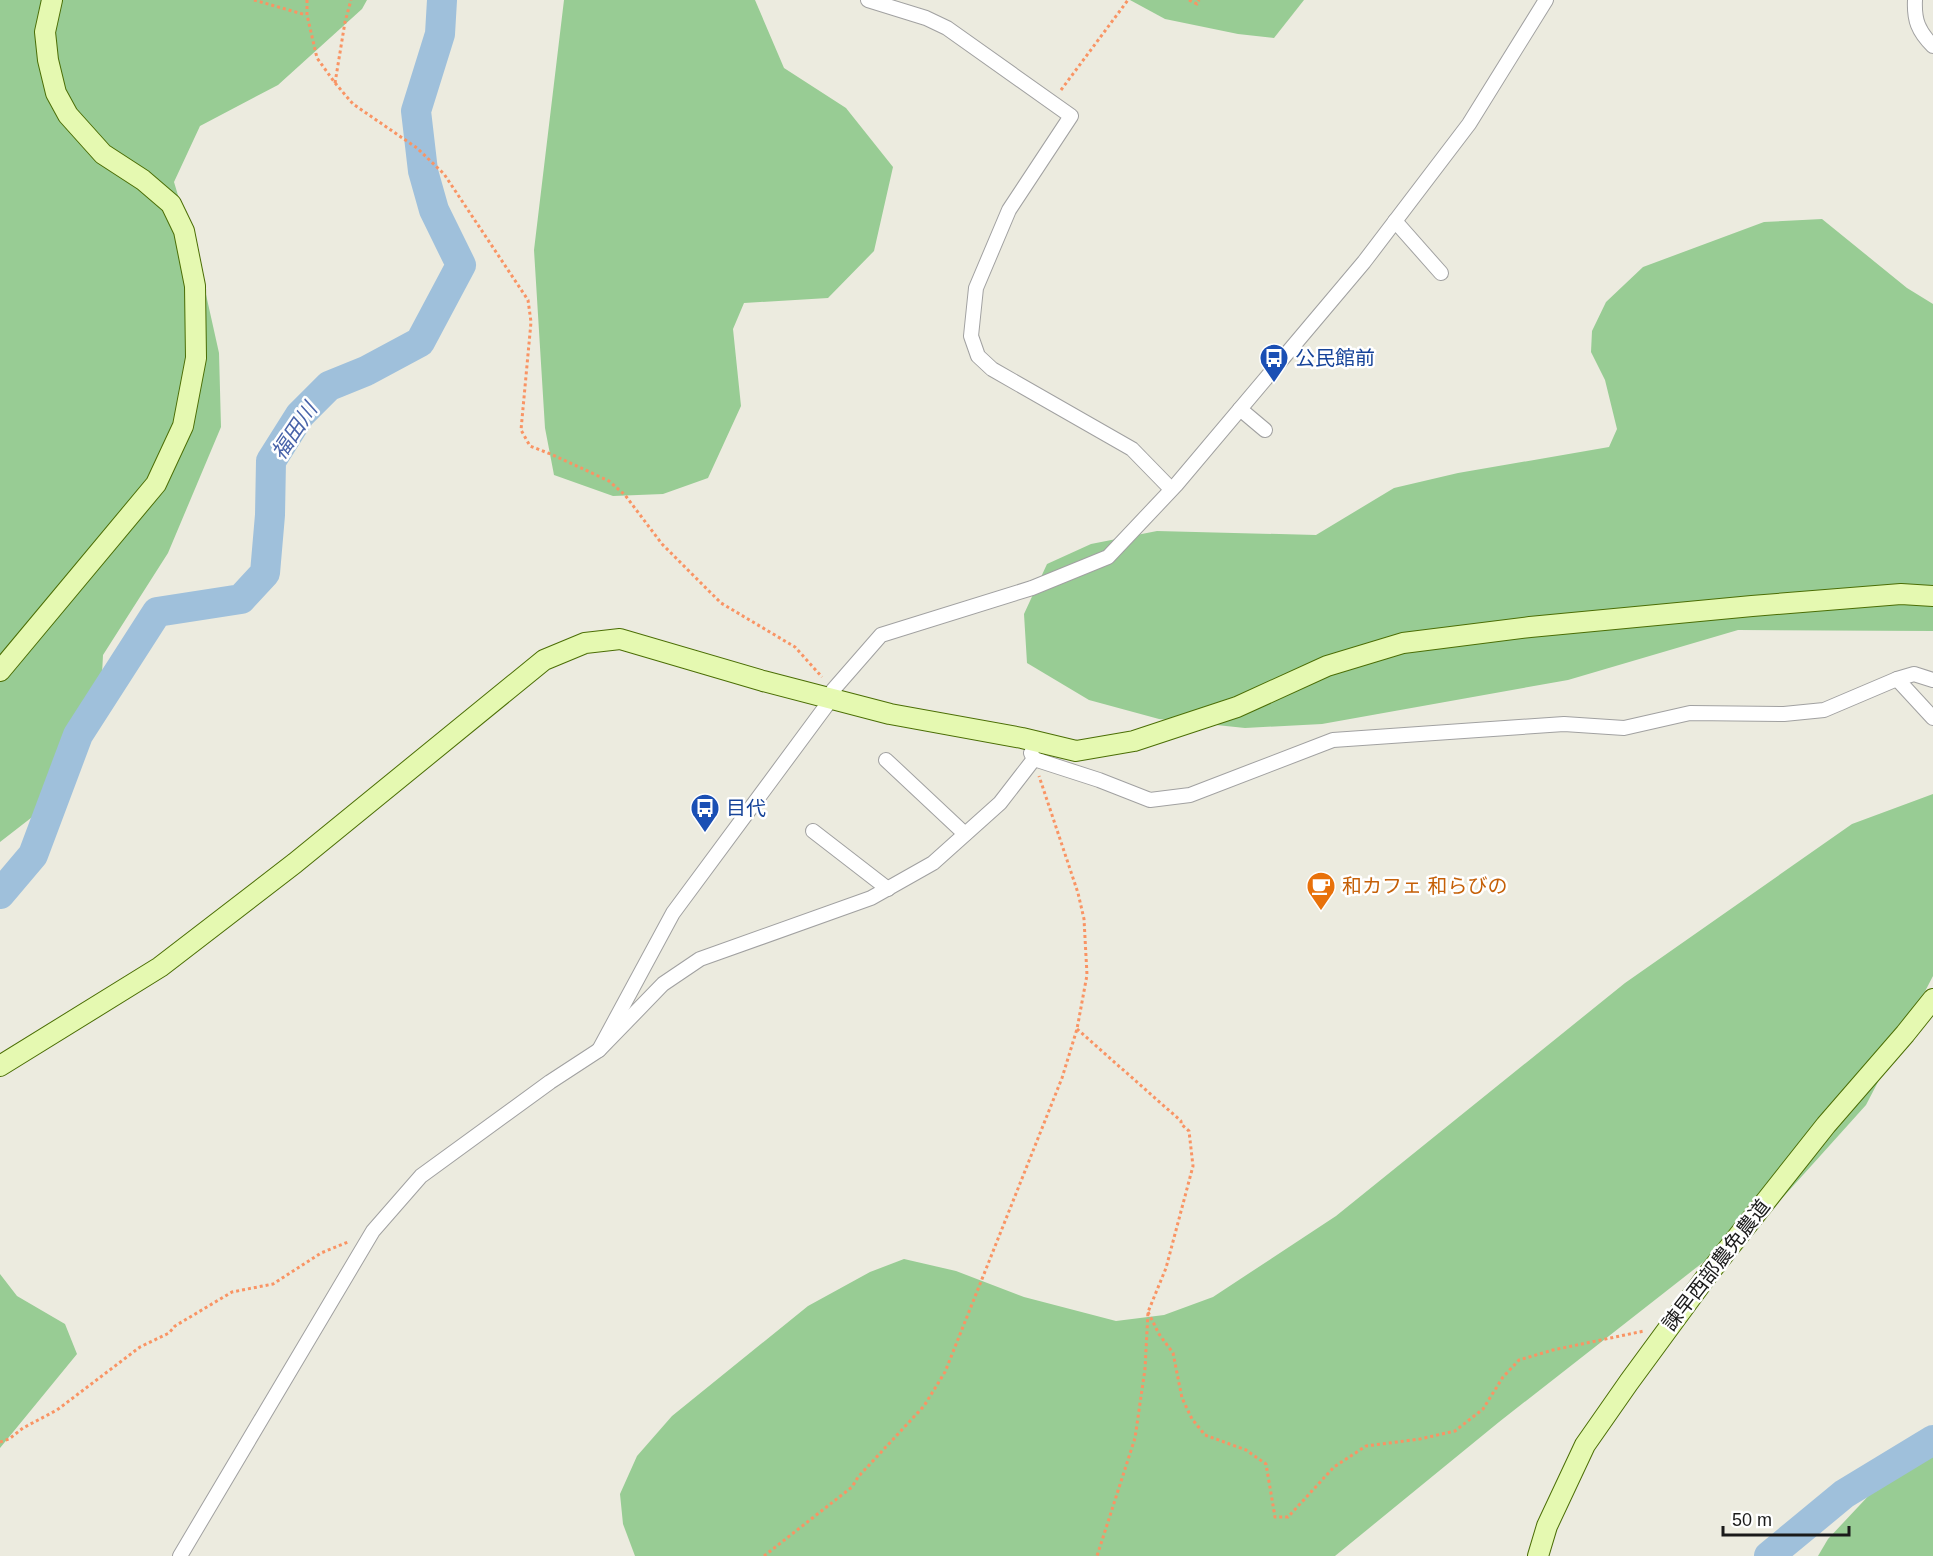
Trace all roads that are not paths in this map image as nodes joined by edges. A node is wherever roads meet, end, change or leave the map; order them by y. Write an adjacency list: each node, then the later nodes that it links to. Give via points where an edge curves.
1 (52, 0): 12 (street, via 45,32 48,60 56,93 68,115 103,154 171,204 184,231 195,286 196,358 183,426 156,484)
2 (868, 0): 10 (street, via 946,27 1071,116 1009,210 976,288 971,336 978,356 992,369 1132,449)
3 (1546, 0): 6 (street, via 1469,124)
4 (1915, 0): 5 (street, via 1914,16)
5 (1933, 46)
6 (1395, 221): 7 (street); 8 (street)
7 (1441, 273)
8 (1240, 409): 9 (street); 10 (street)
9 (1266, 430)
10 (1171, 489): 15 (street, via 1108,557 1032,588 881,635)
11 (1933, 596): 17 (street, via 1900,594 1752,606 1403,643 1327,666 1237,707 1134,741 1076,750)
12 (0, 671)
13 (1897, 679): 14 (street, via 1914,674); 16 (street); 18 (street, via 1824,710 1784,714 1690,713 1624,728 1564,724 1333,740 1190,795 1150,800)
14 (1933, 680)
15 (833, 694): 17 (street, via 890,714); 24 (street, via 673,914); 25 (street, via 763,681 620,639 585,643 544,660 295,863 160,967)
16 (1933, 718)
17 (1022, 738): 18 (street)
18 (1034, 759): 21 (street, via 1000,803)
19 (886, 760): 21 (street)
20 (813, 831): 22 (street)
21 (965, 834): 22 (street, via 933,863)
22 (888, 889): 24 (street, via 700,959 663,984)
23 (1933, 999): 27 (street, 諫早西部農免農道, via 1826,1125 1669,1326 1585,1444 1547,1526)
24 (599, 1050): 26 (street, via 421,1176 374,1231)
25 (0, 1066)
26 (180, 1556)
27 (1538, 1556)

